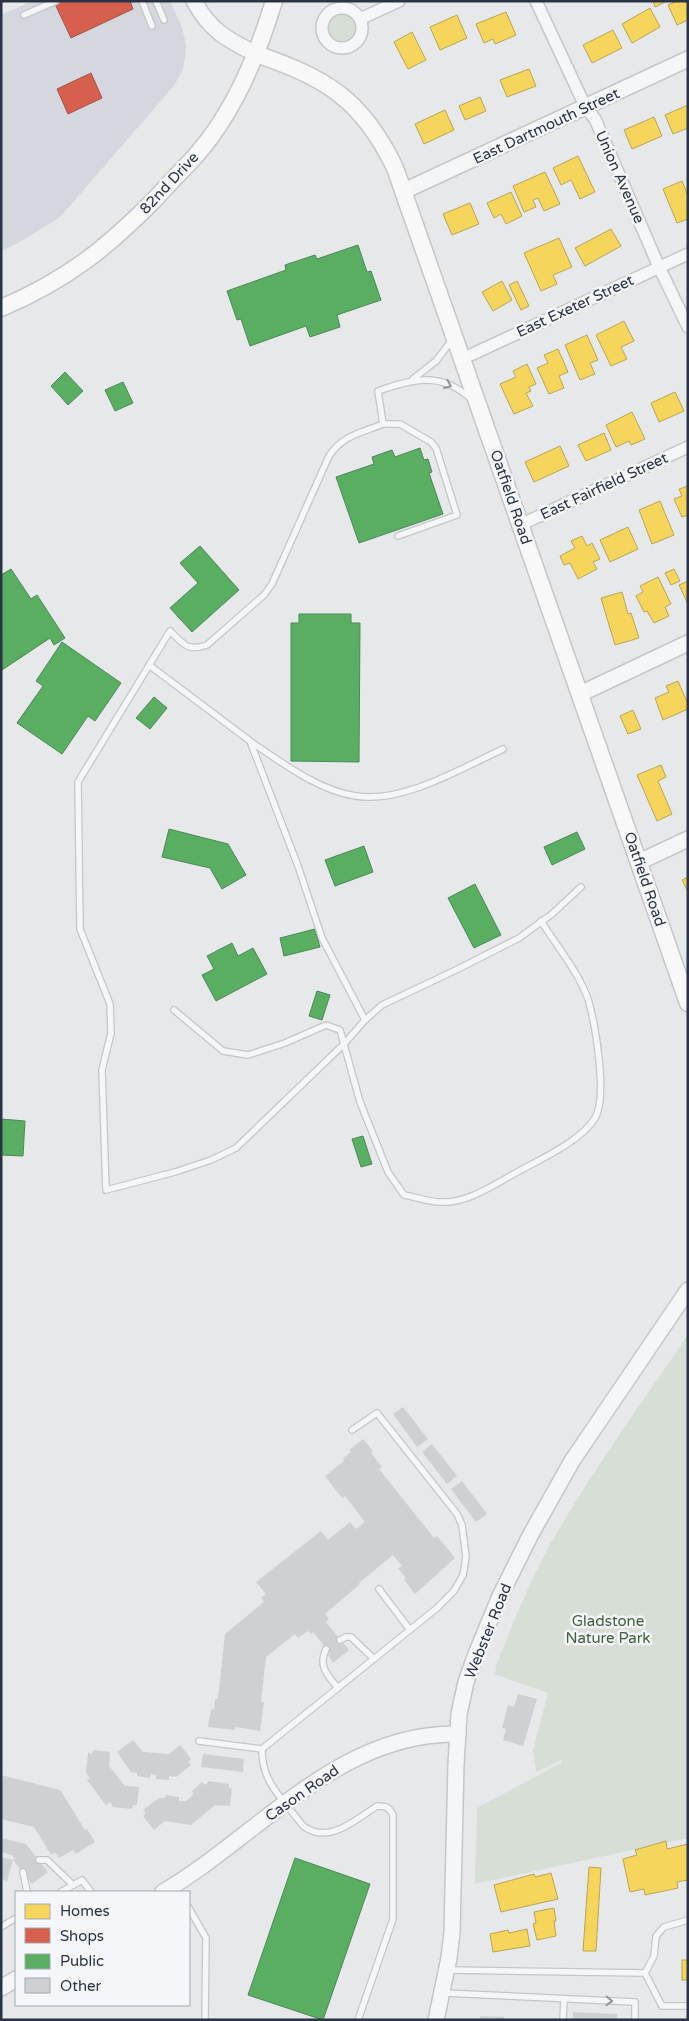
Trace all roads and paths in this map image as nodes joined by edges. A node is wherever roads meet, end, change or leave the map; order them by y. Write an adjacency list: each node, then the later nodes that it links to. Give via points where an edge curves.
1 (56, 1): 8 (lane)
2 (142, 1): 11 (lane)
3 (156, 1): 10 (lane)
4 (194, 1): 12 (street, via 213,29)
5 (274, 1): 12 (main road, 82nd Drive)
6 (399, 1): 9 (street)
7 (536, 1): 14 (street, Union Avenue)
8 (24, 15)
9 (360, 19)
10 (164, 20)
11 (152, 26)
12 (256, 54): 15 (main road, Oatfield Road, via 304,72 343,96 381,140); 18 (main road, 82nd Drive, via 224,116 199,152 126,228 69,274)
13 (688, 60): 14 (street, East Dartmouth Street)
14 (586, 108): 15 (street, East Dartmouth Street); 17 (street, Union Avenue, via 595,119)
15 (404, 191): 20 (main road, Oatfield Road)
16 (688, 254): 17 (street, East Exeter Street)
17 (660, 267): 19 (street, Union Avenue); 21 (street, East Exeter Street)
18 (1, 308)
19 (688, 327)
20 (454, 337): 21 (main road, Oatfield Road); 22 (lane, via 436,361)
21 (462, 359): 23 (main road, Oatfield Road)
22 (411, 380): 23 (lane, one-way to 23, via 442,381); 24 (lane, via 378,391)
23 (479, 406): 26 (main road, Oatfield Road)
24 (383, 424): 27 (lane, via 400,424 436,448 457,515); 29 (lane, via 344,439 336,446 264,595 207,645 188,647 170,631)
25 (688, 447): 26 (street, East Fairfield Street)
26 (520, 525): 30 (main road, Oatfield Road)
27 (398, 536)
28 (688, 643): 30 (street)
29 (149, 665): 31 (lane); 40 (lane, via 78,782 80,929 110,1004 111,1033 102,1070 106,1190 174,1172 236,1148)
30 (580, 694): 34 (main road, Oatfield Road)
31 (250, 741): 32 (lane, via 322,785 356,796 388,795 417,788); 39 (lane, via 322,938)
32 (503, 748)
33 (688, 838): 34 (street)
34 (639, 862): 37 (main road, Oatfield Road)
35 (581, 887): 36 (lane)
36 (541, 921): 39 (lane, via 519,938 382,1005); 40 (lane, via 588,999 601,1067 600,1103 595,1118 576,1137 461,1201 441,1202 404,1195 388,1172 360,1102)
37 (688, 1003)
38 (174, 1010): 40 (lane, via 223,1051 248,1055 326,1025 340,1030)
39 (365, 1020): 40 (lane)
40 (344, 1044)
41 (688, 1290): 49 (street, Webster Road, via 572,1461 531,1534 476,1654 462,1700)
42 (352, 1430): 44 (lane, via 377,1413 457,1514 462,1525 466,1557 463,1575 454,1591)
43 (379, 1589): 44 (lane)
44 (410, 1630): 47 (lane)
45 (340, 1640): 47 (lane, via 351,1637)
46 (326, 1649): 48 (lane, via 322,1664)
47 (374, 1659): 48 (lane)
48 (338, 1688): 51 (lane)
49 (458, 1734): 52 (street, Cason Road, via 424,1735 376,1748 334,1770); 64 (street, Webster Road, via 453,1912)
50 (199, 1741): 51 (lane)
51 (262, 1749): 52 (lane, via 264,1772)
52 (285, 1803): 56 (street, Cason Road); 72 (lane, via 304,1826 318,1834 337,1831 378,1806 390,1809 393,1815 393,1919)
53 (39, 1860): 55 (lane, via 47,1860)
54 (23, 1872): 57 (lane)
55 (73, 1885): 58 (lane); 59 (lane, via 82,1880)
56 (173, 1890)
57 (27, 1891)
58 (63, 1891)
59 (90, 1891)
60 (190, 1910): 71 (lane, via 206,1938)
61 (15, 1919): 63 (lane)
62 (688, 1920): 65 (lane, via 664,1927 656,1936 654,1956)
63 (1, 1927)
64 (446, 1970): 65 (lane); 68 (street, Webster Road)
65 (645, 1973): 70 (lane, via 662,2006)
66 (15, 1980): 67 (street)
67 (1, 1988)
68 (442, 1993): 69 (lane); 73 (street, Webster Road)
69 (564, 1999): 74 (lane); 75 (lane, one-way to 75, via 635,2002)
70 (688, 2006)
71 (205, 2020)
72 (358, 2020)
73 (436, 2020)
74 (564, 2020)
75 (635, 2020)

